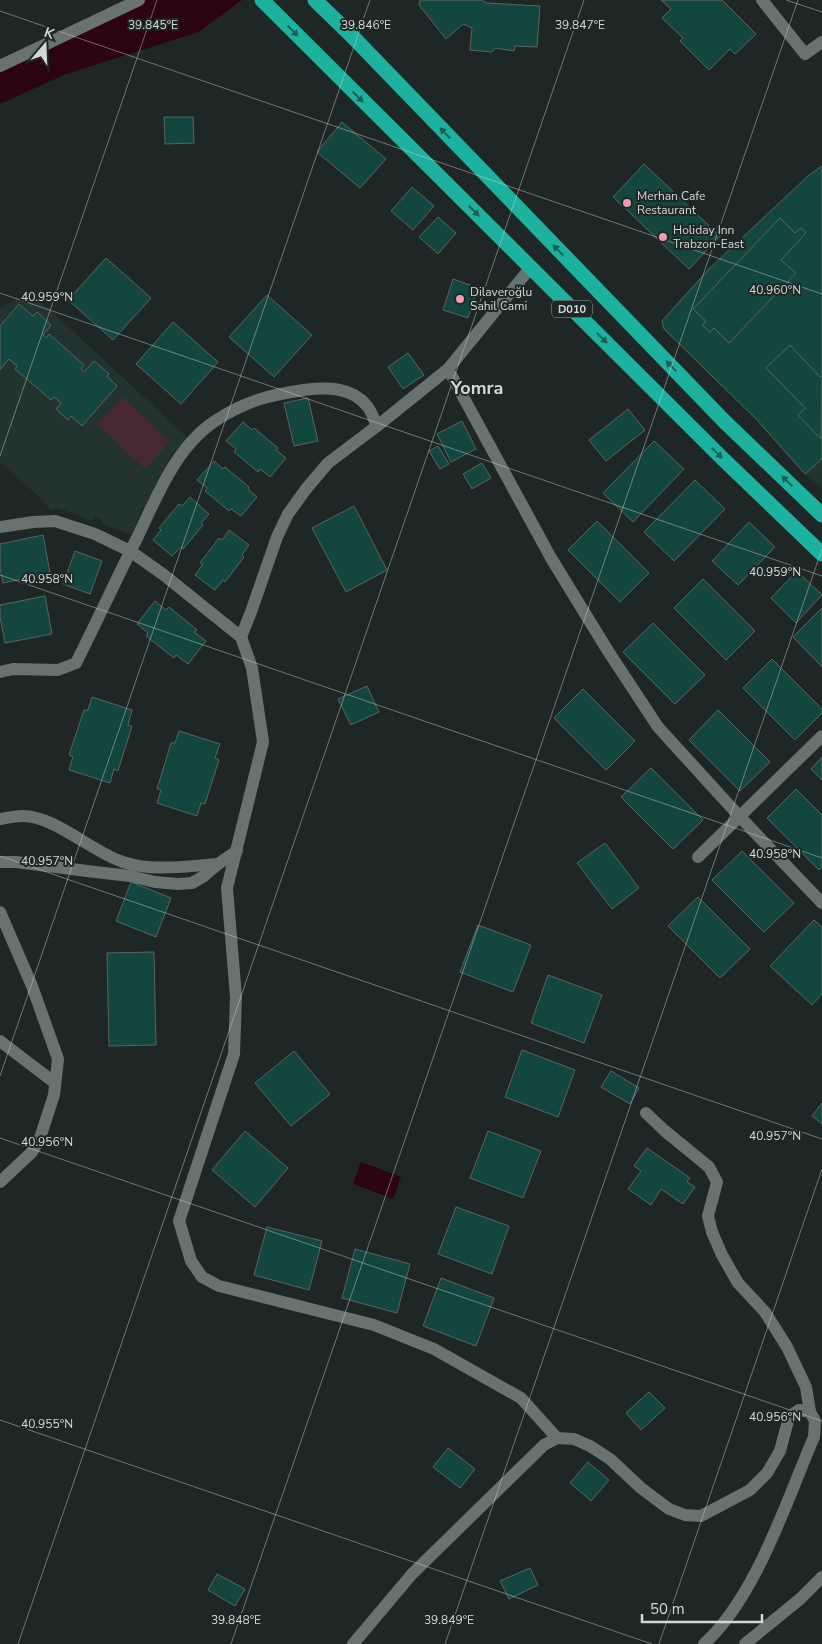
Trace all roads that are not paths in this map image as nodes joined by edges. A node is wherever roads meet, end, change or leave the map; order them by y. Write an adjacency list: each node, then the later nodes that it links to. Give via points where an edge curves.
1 (139, 0): 6 (street)
2 (262, 0): 7 (highway, D010, one-way to 7)
3 (315, 0): 10 (highway, D010, one-way to 3, via 725,422)
4 (762, 0): 5 (street, via 804,54)
5 (822, 42)
6 (0, 66)
7 (531, 267): 8 (street); 13 (highway, D010, one-way to 13)
8 (448, 369): 9 (street); 17 (street, via 551,558 608,652 658,727)
9 (377, 426): 12 (street, via 368,407 357,395 339,389 315,388 248,402 215,421 181,454); 14 (street, via 328,463 288,514)
10 (822, 515)
11 (0, 527): 12 (street, via 55,521 95,534)
12 (130, 551): 14 (street); 15 (street, via 76,663 58,670 13,669)
13 (822, 554)
14 (240, 636): 19 (street, via 252,668 263,742)
15 (0, 672)
16 (822, 736): 17 (street)
17 (740, 817): 20 (street); 23 (street)
18 (0, 819): 22 (street, via 23,816 39,819 124,863 160,867)
19 (237, 851): 22 (street); 30 (street, via 227,888 236,997 234,1054 180,1221 192,1261 202,1277 219,1286 374,1325 441,1353 521,1398)
20 (698, 857)
21 (0, 862): 22 (street, via 78,869 178,884 192,883)
22 (218, 864)
23 (822, 903)
24 (0, 912): 26 (street, via 32,986 58,1059)
25 (0, 1041): 26 (street)
26 (55, 1083): 28 (street, via 40,1138 32,1152)
27 (646, 1113): 29 (street, via 709,1167 717,1182 708,1216 712,1232 738,1283 765,1312 787,1347 806,1387)
28 (0, 1182)
29 (810, 1412): 30 (street, via 799,1410 790,1417 780,1451 767,1473 750,1490 701,1516 669,1509 597,1450 574,1439); 33 (street, via 816,1421 814,1437 768,1546 726,1622)
30 (557, 1438): 32 (street, via 544,1445 412,1574)
31 (822, 1577): 34 (street, via 800,1600)
32 (353, 1644)
33 (704, 1644)
34 (745, 1644)

